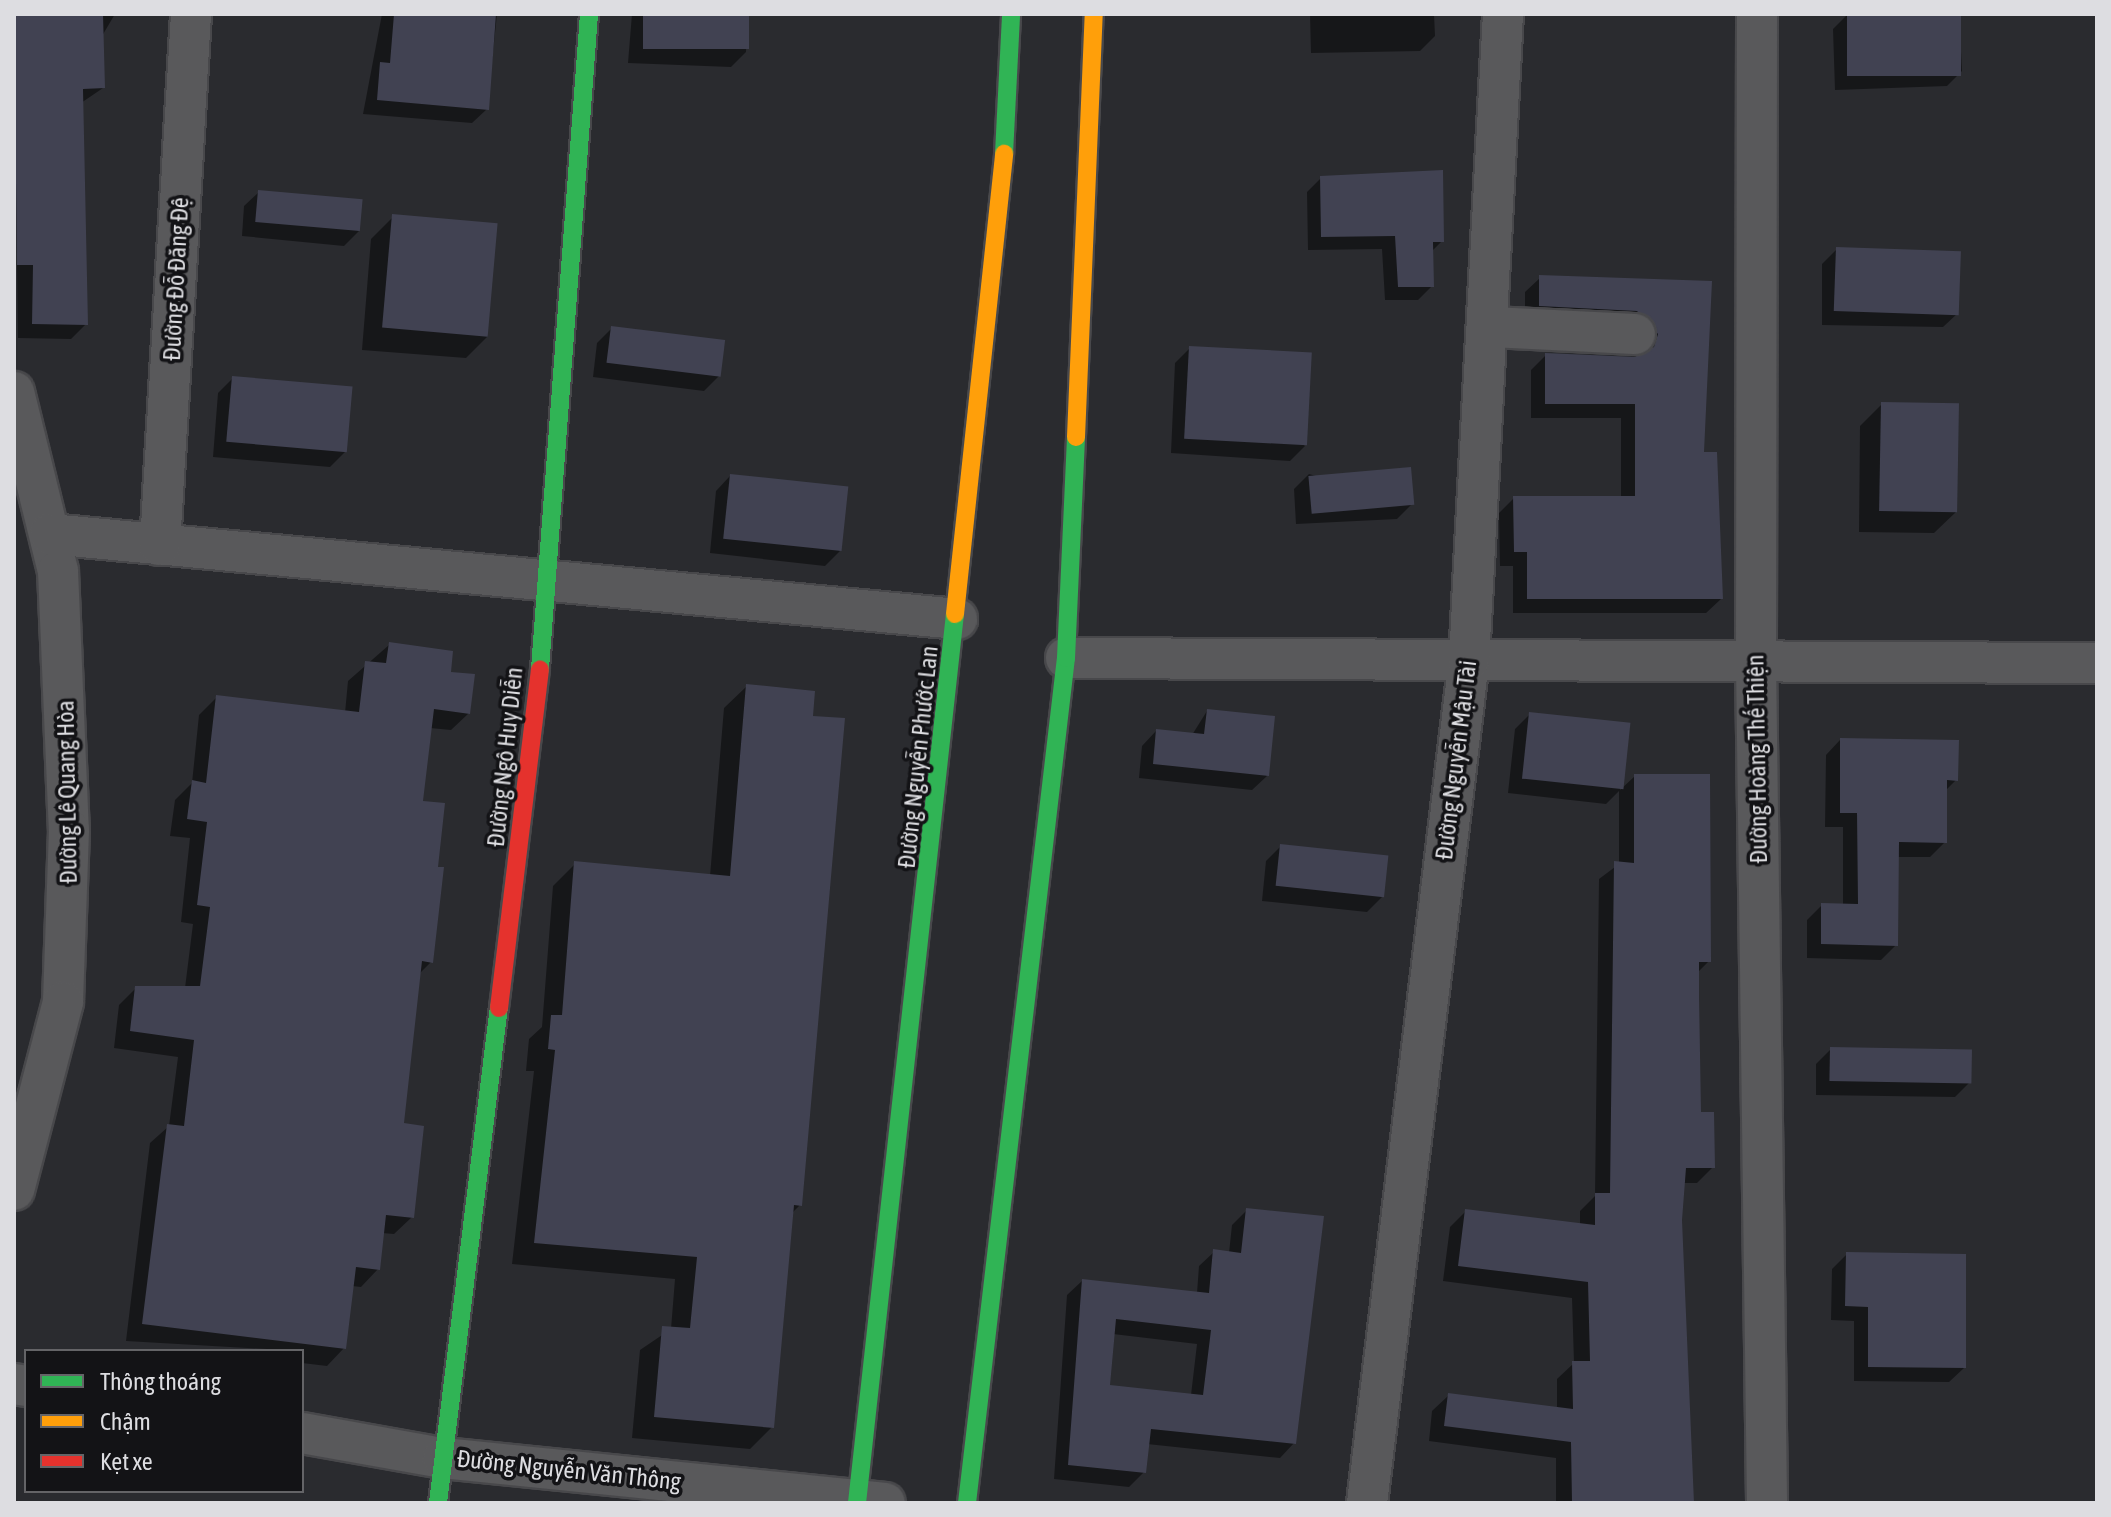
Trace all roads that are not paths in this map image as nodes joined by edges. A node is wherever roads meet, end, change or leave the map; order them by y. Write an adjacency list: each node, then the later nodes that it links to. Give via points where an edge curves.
1 (191, 14): 11 (street, Đường Đỗ Đăng Đệ)
2 (589, 14): 12 (main road, Đường Ngô Huy Diễn)
3 (1011, 14): 13 (main road, Đường Nguyễn Phước Lan, via 1002,193)
4 (1094, 14): 14 (main road)
5 (1503, 14): 7 (street, Đường Nguyễn Mậu Tài)
6 (1757, 14): 16 (street, Đường Hoàng Thế Thiện)
7 (1491, 327): 8 (street); 15 (street, Đường Nguyễn Mậu Tài)
8 (1635, 334)
9 (14, 392): 10 (street, Đường Lê Quang Hòa)
10 (50, 534): 11 (street); 18 (street, Đường Lê Quang Hòa, via 65,666 66,955 44,1090)
11 (160, 545): 12 (street)
12 (546, 579): 13 (street); 20 (main road, Đường Ngô Huy Diễn)
13 (957, 619): 21 (main road, Đường Nguyễn Phước Lan)
14 (1066, 658): 15 (street); 23 (main road)
15 (1469, 660): 16 (street); 24 (street, Đường Nguyễn Mậu Tài)
16 (1756, 661): 17 (street); 25 (street, Đường Hoàng Thế Thiện)
17 (2097, 663)
18 (14, 1190)
19 (304, 1433): 20 (street, Đường Nguyễn Văn Thông)
20 (443, 1458): 21 (street, Đường Nguyễn Văn Thông); 22 (main road, Đường Ngô Huy Diễn)
21 (865, 1501)
22 (438, 1503)
23 (967, 1503)
24 (1367, 1503)
25 (1767, 1503)

